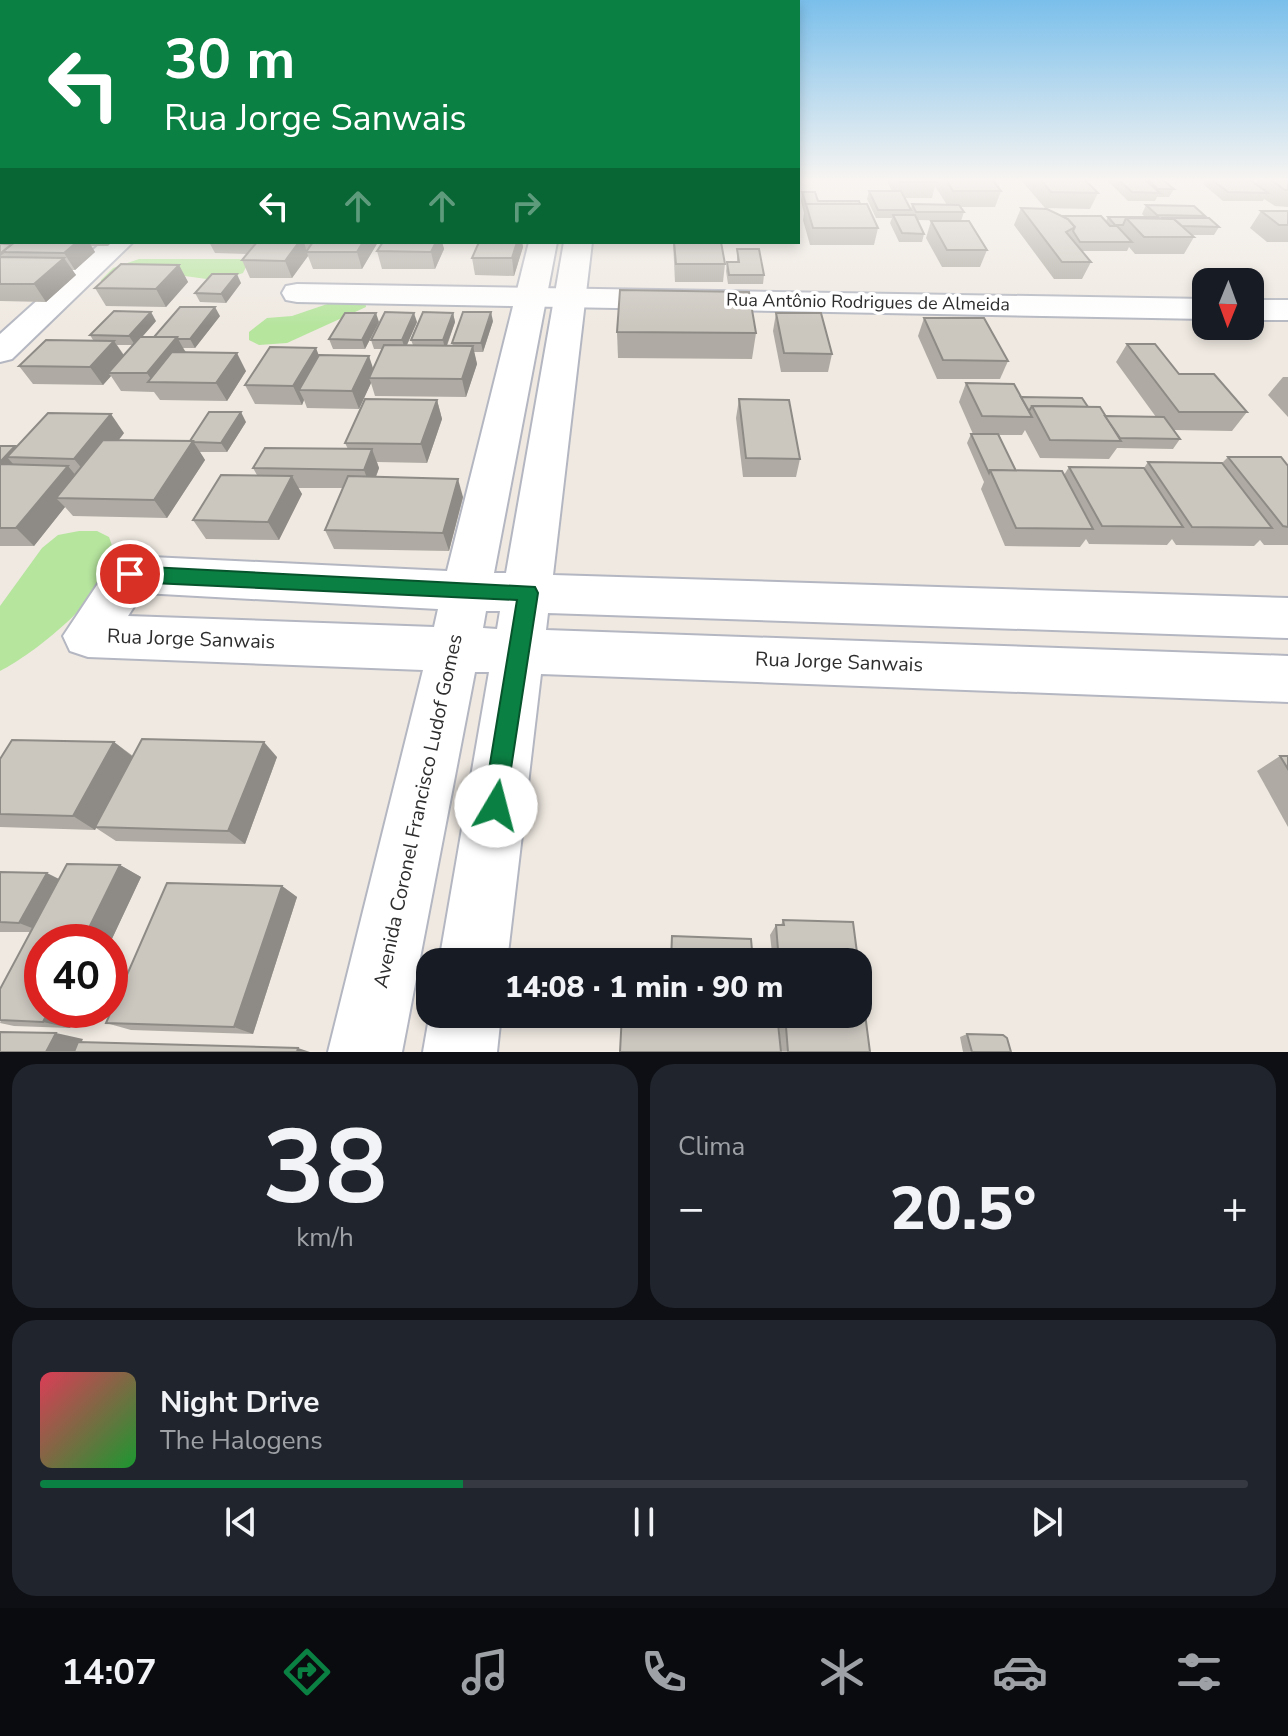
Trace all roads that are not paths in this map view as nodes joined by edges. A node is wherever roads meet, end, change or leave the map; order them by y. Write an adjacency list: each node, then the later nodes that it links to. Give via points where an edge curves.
1 (117, 244): 9 (street)
2 (543, 244): 5 (street, Avenida Coronel Francisco Ludof Gomes)
3 (577, 244): 5 (street, Avenida Coronel Francisco Ludof Gomes)
4 (297, 293): 5 (street, Rua Antônio Rodrigues de Almeida)
5 (549, 296): 6 (street, Rua Antônio Rodrigues de Almeida); 10 (street, Avenida Coronel Francisco Ludof Gomes); 11 (street, Avenida Coronel Francisco Ludof Gomes)
6 (1192, 309)
7 (1264, 310): 8 (street)
8 (1288, 310)
9 (0, 352)
10 (466, 591): 11 (street, Rua Jorge Sanwais); 13 (street, Avenida Coronel Francisco Ludof Gomes); 13 (street, Rua Jorge Sanwais, via 130,574 88,636)
11 (528, 593): 12 (street, Rua Jorge Sanwais); 14 (street, Avenida Coronel Francisco Ludof Gomes)
12 (1288, 618)
13 (453, 648): 14 (street, Rua Jorge Sanwais); 18 (street, Avenida Coronel Francisco Ludof Gomes)
14 (518, 649): 15 (street, Rua Jorge Sanwais); 16 (street, Avenida Coronel Francisco Ludof Gomes)
15 (1288, 679)
16 (475, 948)
17 (463, 1028): 19 (street)
18 (365, 1052)
19 (460, 1052)

